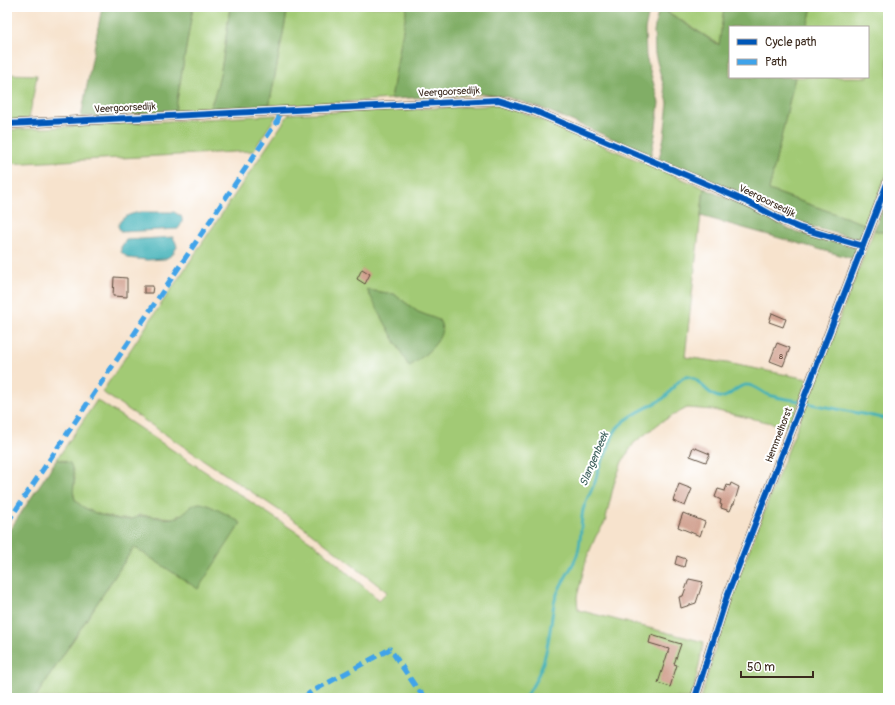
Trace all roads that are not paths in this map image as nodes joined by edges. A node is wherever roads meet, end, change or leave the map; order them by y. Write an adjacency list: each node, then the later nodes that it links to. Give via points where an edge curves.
1 (7, 124): 3 (street, Veergoorsedijk, via 498,100 537,112 702,182 800,228)
2 (888, 181): 3 (street, Hemmelhorst)
3 (863, 246): 4 (street, Hemmelhorst, via 727,596)
4 (695, 698)

